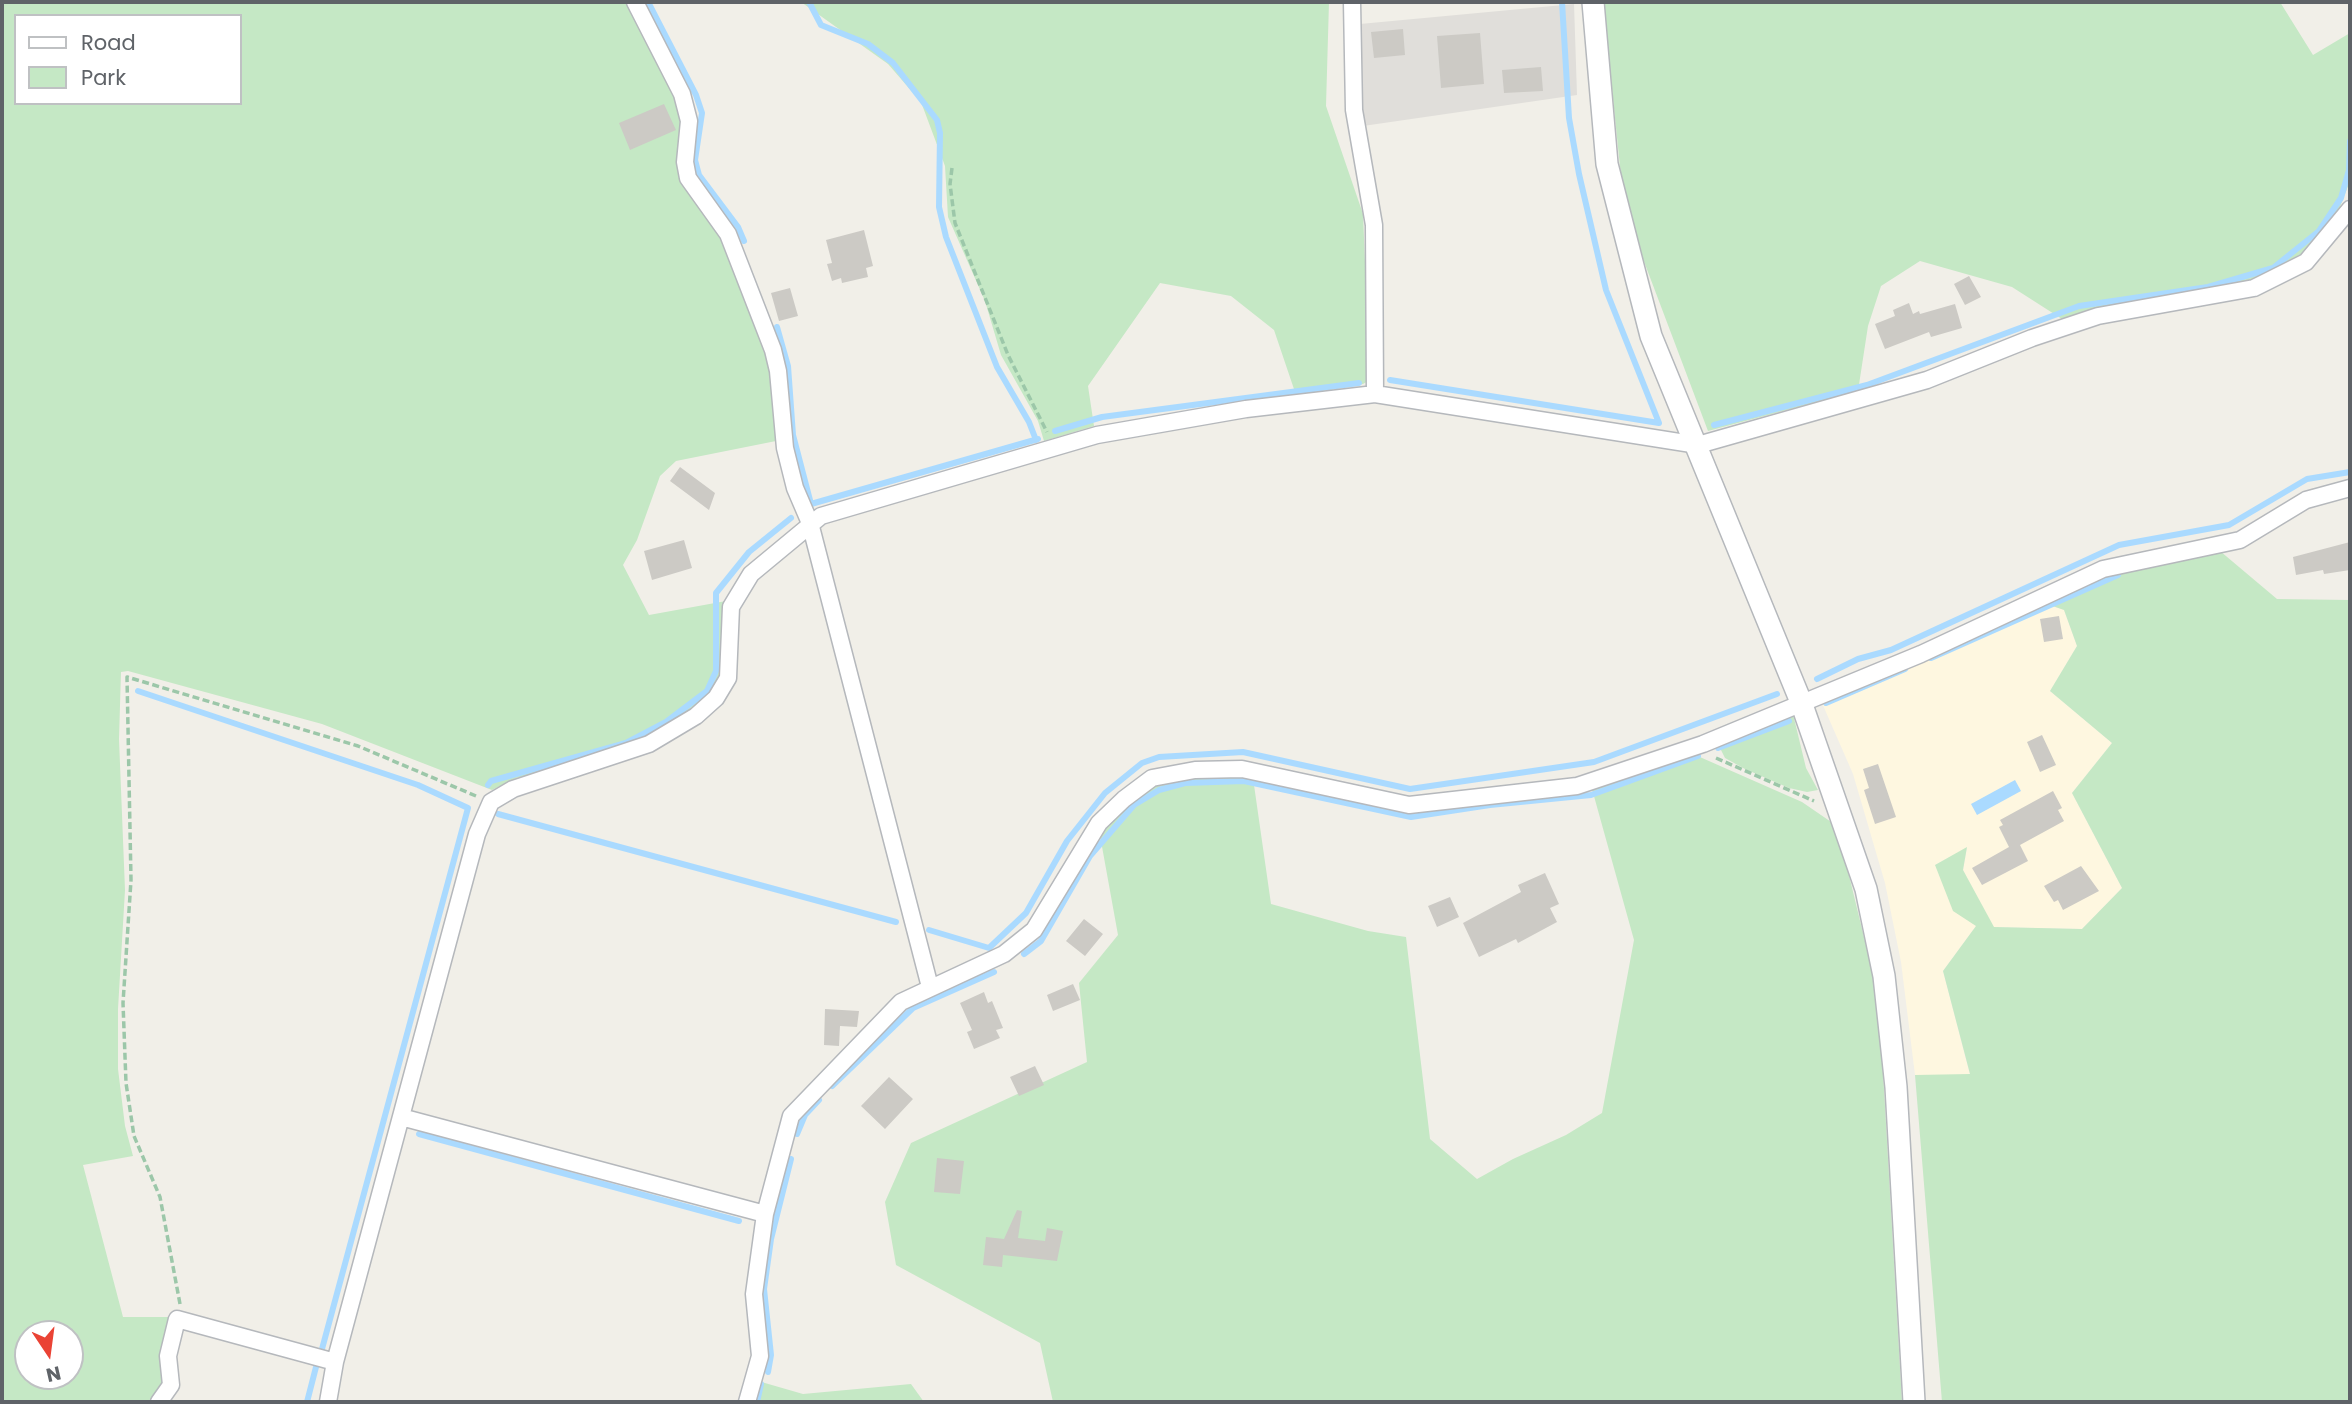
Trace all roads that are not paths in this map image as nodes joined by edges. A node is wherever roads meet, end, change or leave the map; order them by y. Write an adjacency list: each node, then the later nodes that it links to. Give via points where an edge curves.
1 (635, 2): 8 (street, via 682,94 689,121 688,178 728,234 766,329 778,371 782,437)
2 (1352, 2): 5 (street, via 1354,110 1374,225)
3 (1593, 2): 6 (street, via 1601,115 1617,212 1651,336)
4 (2350, 209): 6 (street, via 2306,262 2254,288 2098,316 1927,380)
5 (1375, 394): 6 (street); 8 (street, via 1246,409 1097,435)
6 (1698, 445): 9 (street)
7 (2350, 488): 9 (street, via 2306,500 2239,540 2103,569 1921,654)
8 (810, 523): 10 (street); 11 (street, via 751,574 731,607 728,678 716,698 696,716 649,744 513,789 491,802 477,834)
9 (1801, 702): 10 (street, via 1703,744 1577,786 1409,805 1242,769 1195,770 1153,778 1098,823 1034,930 1004,954); 17 (street, via 1866,889 1890,1028)
10 (930, 987): 12 (street, via 901,1002 792,1116)
11 (401, 1117): 12 (street); 13 (street)
12 (765, 1214): 16 (street, via 754,1294 760,1356)
13 (335, 1362): 14 (street, via 177,1319 168,1356 171,1384); 15 (street)
14 (159, 1402)
15 (328, 1402)
16 (747, 1402)
17 (1914, 1402)

